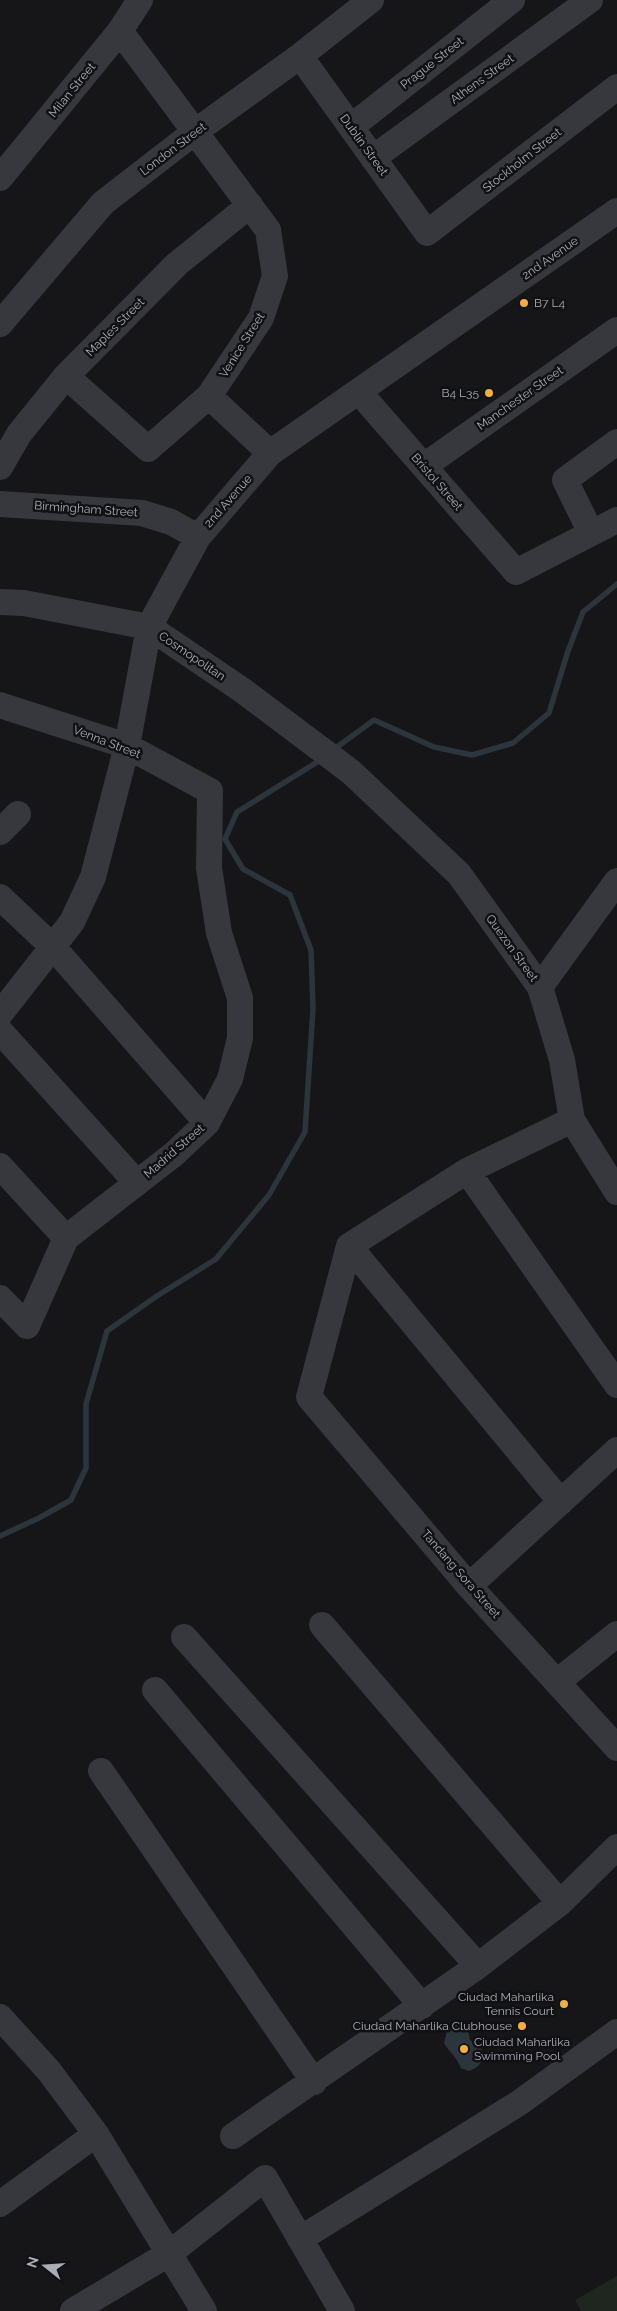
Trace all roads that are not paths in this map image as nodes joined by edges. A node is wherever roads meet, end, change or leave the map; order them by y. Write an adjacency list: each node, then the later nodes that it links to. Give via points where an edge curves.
1 (140, 0): 5 (street, Milan Street)
2 (371, 0): 6 (street, London Street)
3 (512, 0): 8 (street, Prague Street)
4 (590, 0): 10 (street, Athens Street)
5 (120, 31): 9 (street, Venice Street); 11 (street, Milan Street)
6 (300, 56): 8 (street, Dublin Street); 9 (street, London Street)
7 (617, 87): 14 (street, Stockholm Street)
8 (351, 127): 10 (street, Dublin Street)
9 (196, 131): 12 (street, Venice Street); 15 (street, London Street, via 103,203)
10 (373, 158): 14 (street, Dublin Street)
11 (0, 178)
12 (250, 205): 17 (street, Maples Street, via 177,264); 19 (street, Venice Street, via 268,230 275,276 261,318)
13 (617, 211): 18 (street, 2nd Avenue)
14 (427, 233)
15 (0, 324)
16 (617, 330): 23 (street, Manchester Street)
17 (66, 376): 19 (street, Venice Street, via 148,450); 22 (street, Maples Street, via 19,434)
18 (359, 392): 21 (street, 2nd Avenue); 23 (street, Bristol Street)
19 (209, 396): 21 (street)
20 (617, 442): 26 (street, via 565,480)
21 (270, 453): 27 (street, 2nd Avenue)
22 (0, 466)
23 (424, 466): 26 (street, Bristol Street, via 516,572)
24 (0, 504): 27 (street, Birmingham Street, via 142,513 172,522)
25 (617, 520): 26 (street)
26 (591, 533)
27 (198, 537): 29 (street, 2nd Avenue)
28 (0, 602): 29 (street, Cosmopolitan, via 24,603)
29 (149, 627): 31 (street, 2nd Avenue); 32 (street, Cosmopolitan, via 242,690)
30 (0, 705): 31 (street, Venna Street)
31 (126, 746): 33 (street, Venna Street); 36 (street, 2nd Avenue, via 93,877 72,922)
32 (351, 772): 37 (street, Quezon Street, via 459,874)
33 (210, 791): 41 (street, Madrid Street, via 208,868 219,933 240,998 240,1038 230,1079)
34 (617, 881): 37 (street)
35 (0, 897): 36 (street)
36 (54, 948): 38 (street, 2nd Avenue); 41 (street)
37 (540, 988): 40 (street, Quezon Street, via 562,1060)
38 (0, 1014)
39 (0, 1031): 44 (street)
40 (572, 1120): 43 (street); 45 (street, Quezon Street)
41 (207, 1123): 44 (street, Madrid Street)
42 (0, 1166): 46 (street)
43 (467, 1172): 47 (street); 49 (street)
44 (137, 1183): 46 (street, Madrid Street)
45 (617, 1192)
46 (66, 1238): 48 (street, Madrid Street, via 27,1326)
47 (349, 1246): 51 (street); 52 (street, Tandang Sora Street, via 309,1396)
48 (0, 1298)
49 (617, 1385)
50 (617, 1450): 51 (street)
51 (561, 1502): 52 (street)
52 (469, 1586): 56 (street, Tandang Sora Street)
53 (322, 1625): 61 (street)
54 (617, 1634): 56 (street)
55 (184, 1637): 62 (street)
56 (557, 1682): 58 (street, Tandang Sora Street)
57 (155, 1690): 63 (street)
58 (617, 1748)
59 (101, 1771): 66 (street)
60 (617, 1847): 61 (street)
61 (560, 1903): 62 (street)
62 (478, 1966): 63 (street)
63 (422, 2006): 66 (street)
64 (1, 2020): 67 (street, via 48,2071)
65 (617, 2032): 70 (street, via 519,2103)
66 (314, 2082): 68 (street)
67 (96, 2134): 69 (street); 71 (street)
68 (233, 2136)
69 (0, 2204)
70 (300, 2239): 71 (street, via 265,2178); 74 (street)
71 (170, 2253): 72 (street); 73 (street)
72 (72, 2311)
73 (204, 2311)
74 (342, 2311)

